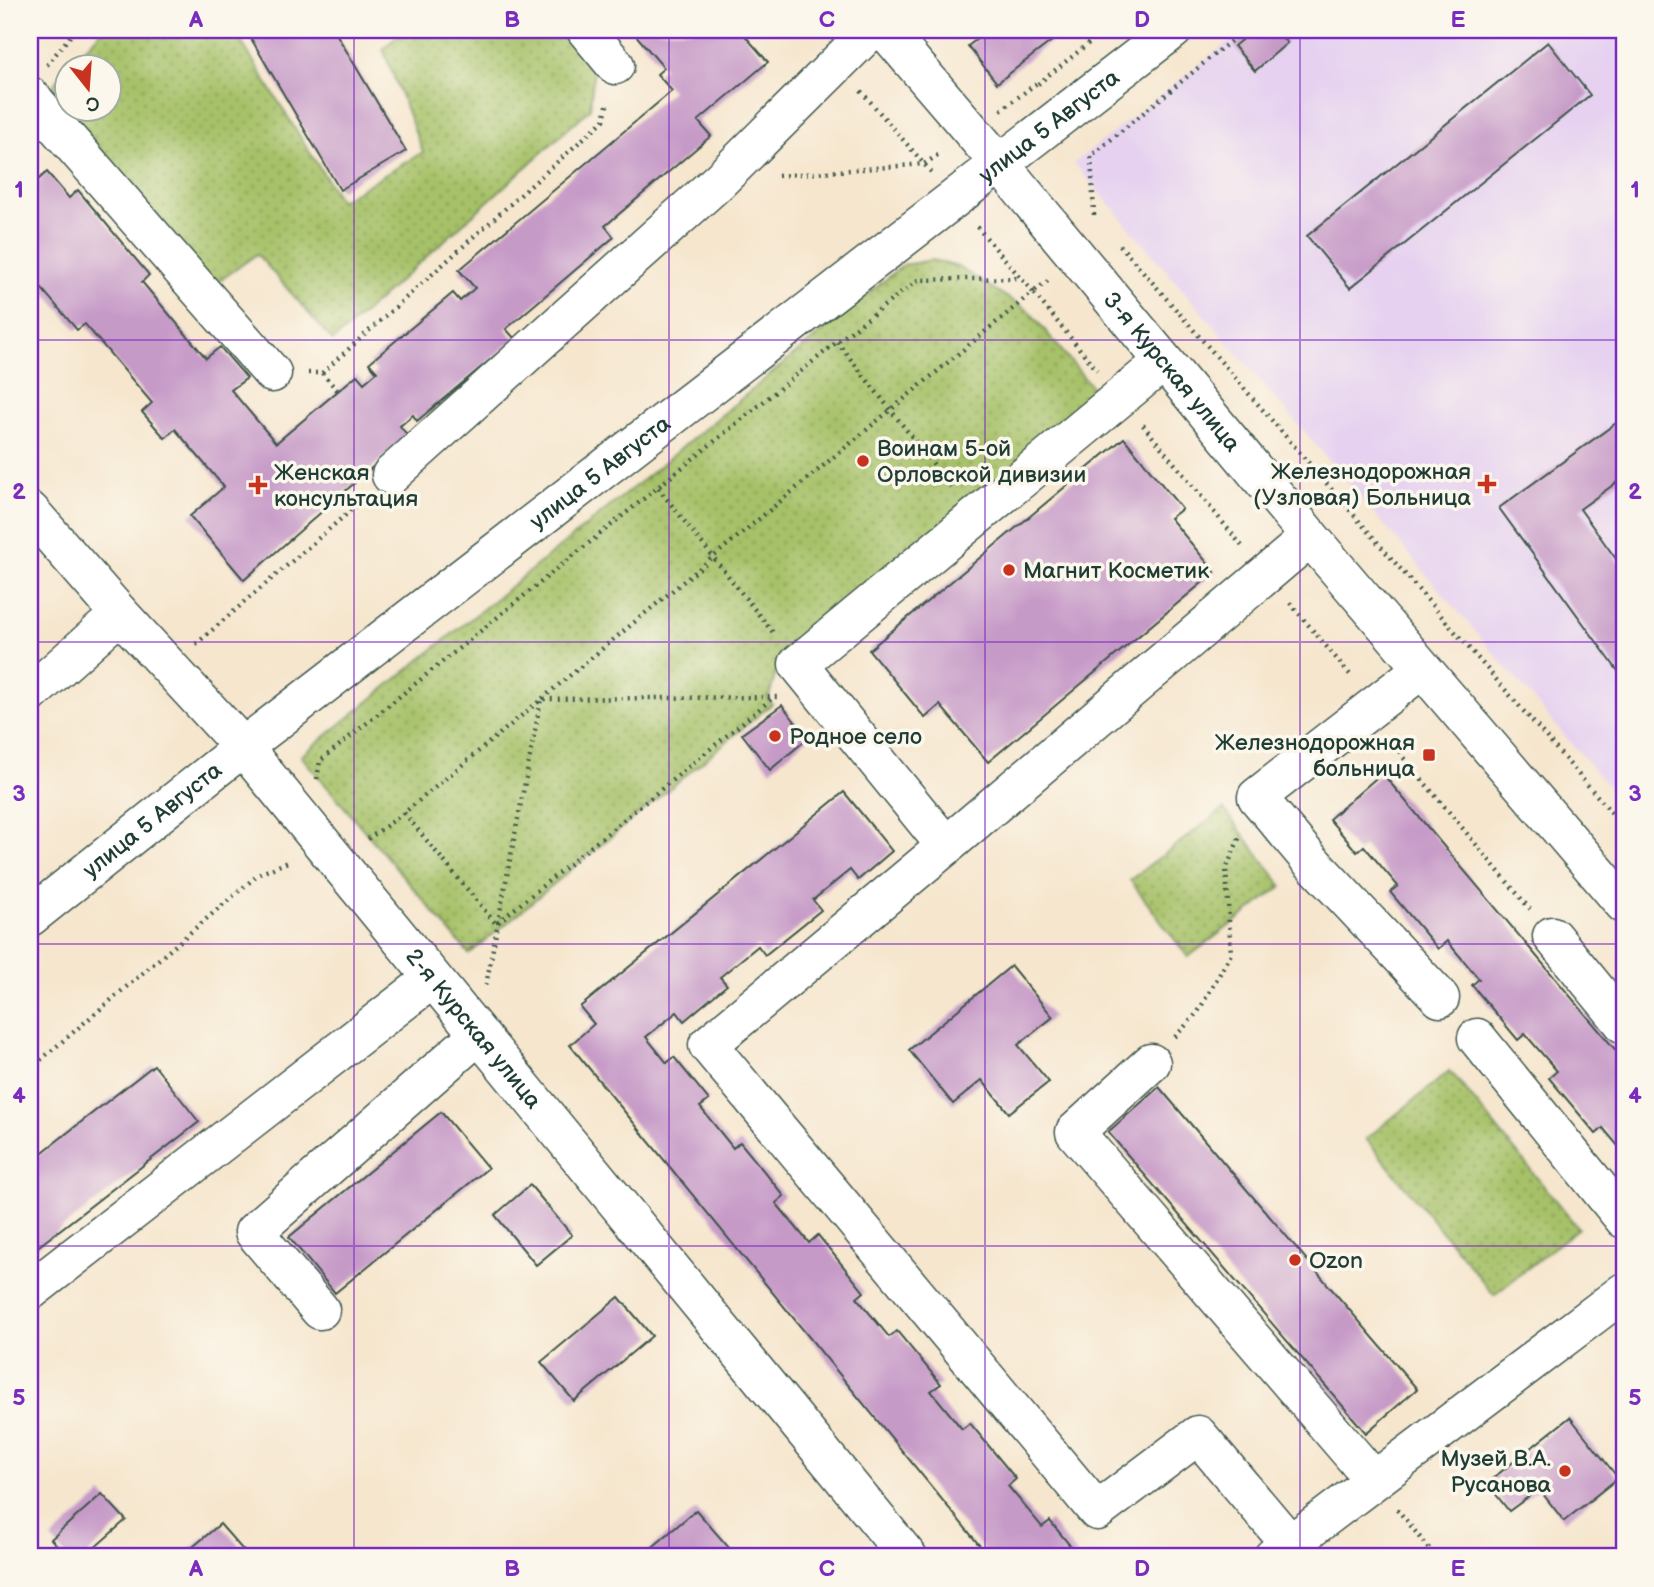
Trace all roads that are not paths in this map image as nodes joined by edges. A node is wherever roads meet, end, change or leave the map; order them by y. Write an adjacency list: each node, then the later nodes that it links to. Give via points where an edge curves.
1 (586, 30): 5 (main road)
2 (871, 30): 10 (main road, via 719,181)
3 (885, 30): 7 (main road, 3-я Курская улица)
4 (1173, 30): 7 (main road, улица 5 Августа)
5 (615, 65)
6 (37, 82): 9 (main road)
7 (999, 163): 8 (main road, 3-я Курская улица); 16 (main road, улица 5 Августа)
8 (1163, 362): 12 (main road, 3-я Курская улица); 17 (main road, via 798,664)
9 (272, 373)
10 (391, 475)
11 (30, 511): 13 (main road, 2-я Курская улица)
12 (1310, 537): 14 (main road, 3-я Курская улица); 17 (main road)
13 (120, 614): 15 (main road); 16 (main road, 2-я Курская улица)
14 (1422, 669): 18 (main road, 3-я Курская улица); 22 (main road, via 1257,797)
15 (30, 694)
16 (243, 747): 19 (main road, улица 5 Августа); 21 (main road, 2-я Курская улица)
17 (946, 846): 32 (main road, via 708,1045 1097,1511 1198,1435)
18 (1624, 904)
19 (30, 917)
20 (1552, 936): 23 (main road)
21 (432, 979): 24 (main road, 2-я Курская улица); 28 (main road)
22 (1440, 998)
23 (1624, 1024)
24 (478, 1035): 30 (main road, via 254,1232); 33 (main road, 2-я Курская улица)
25 (1477, 1038): 27 (main road)
26 (1151, 1063): 31 (main road, via 1075,1132)
27 (1624, 1219)
28 (30, 1291)
29 (1623, 1295): 31 (main road)
30 (320, 1310)
31 (1374, 1480): 32 (main road)
32 (1282, 1551)
33 (908, 1557)

